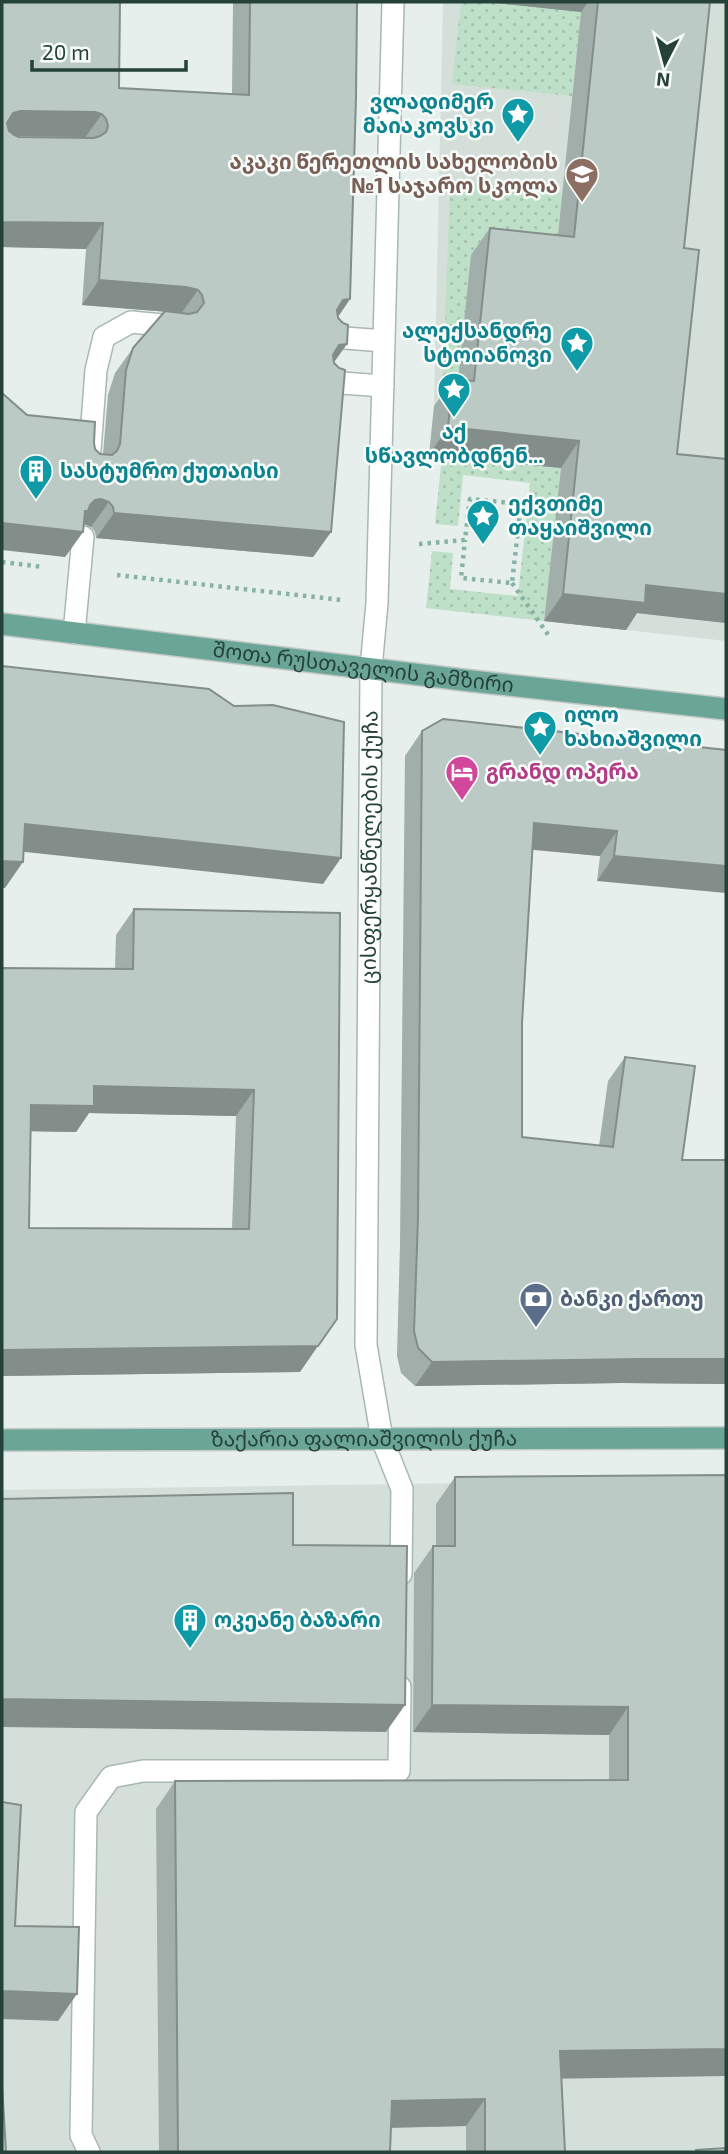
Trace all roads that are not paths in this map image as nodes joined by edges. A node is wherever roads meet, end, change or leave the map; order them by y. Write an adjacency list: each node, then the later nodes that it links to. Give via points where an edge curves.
1 (393, 2): 4 (street, ცისფერყანწელების ქუჩა)
2 (173, 326): 7 (street, via 131,322 104,337 96,370)
3 (332, 337): 4 (street)
4 (384, 341): 6 (street, ცისფერყანწელების ქუჩა)
5 (328, 382): 6 (street)
6 (383, 386): 11 (street, ცისფერყანწელების ქუჩა)
7 (89, 468)
8 (83, 537): 10 (street)
9 (2, 624): 10 (main road, შოთა რუსთაველის გამზირი)
10 (74, 633): 11 (main road, შოთა რუსთაველის გამზირი)
11 (371, 668): 12 (main road, შოთა რუსთაველის გამზირი); 14 (street, ცისფერყანწელების ქუჩა, via 366,1345)
12 (726, 709)
13 (726, 1437): 14 (main road, ზაქარია ფალიაშვილის ქუჩა)
14 (382, 1439): 15 (main road, ზაქარია ფალიაშვილის ქუჩა); 16 (street, ცისფერყანწელების ქუჩა, via 402,1489)
15 (2, 1440)
16 (401, 1596)
17 (400, 1663): 18 (street, via 399,1771 143,1770 111,1777 86,1812 81,2135)
18 (89, 2152)

